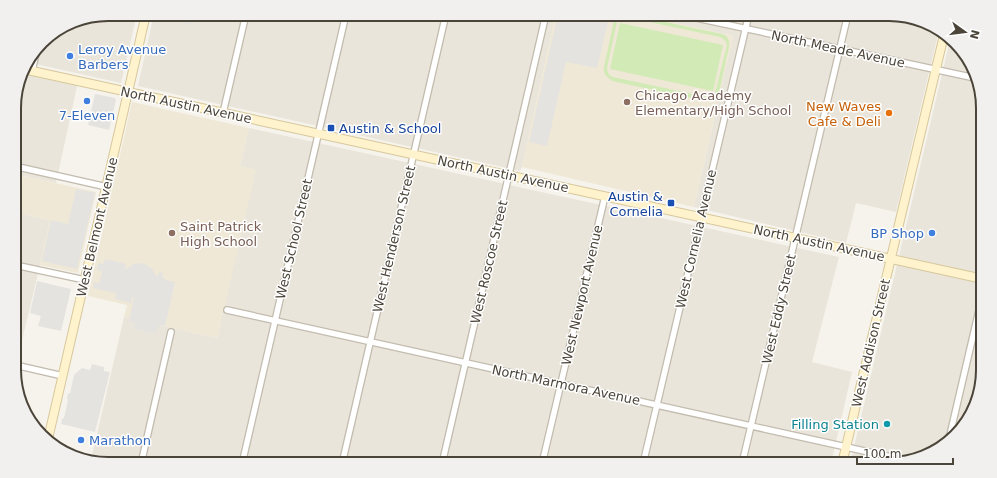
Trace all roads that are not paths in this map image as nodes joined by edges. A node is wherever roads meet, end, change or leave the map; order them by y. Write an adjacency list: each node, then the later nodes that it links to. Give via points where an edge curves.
1 (144, 21): 16 (street, West Belmont Avenue)
2 (244, 21): 17 (street)
3 (344, 21): 18 (street, West School Street)
4 (444, 21): 19 (street, West Henderson Street)
5 (544, 21): 21 (street, West Roscoe Street)
6 (712, 21): 9 (street, North Meade Avenue)
7 (746, 21): 9 (street, West Cornelia Avenue)
8 (846, 21): 11 (street, West Eddy Street)
9 (745, 28): 11 (street, North Meade Avenue); 24 (street, West Cornelia Avenue)
10 (943, 40): 13 (street, West Addison Street)
11 (840, 49): 13 (street, North Meade Avenue); 25 (street, West Eddy Street)
12 (34, 64): 14 (street)
13 (935, 70): 15 (street, North Meade Avenue); 26 (street, West Addison Street)
14 (32, 71): 16 (street, North Austin Avenue)
15 (970, 77)
16 (128, 92): 17 (street, North Austin Avenue); 22 (street, West Belmont Avenue)
17 (223, 113): 18 (street, North Austin Avenue)
18 (318, 134): 19 (street, North Austin Avenue); 31 (street, West School Street)
19 (413, 154): 21 (street, North Austin Avenue); 34 (street, West Henderson Street)
20 (21, 168): 22 (street)
21 (509, 175): 23 (street, North Austin Avenue); 35 (street, West Roscoe Street)
22 (106, 187): 29 (street, West Belmont Avenue)
23 (605, 196): 24 (street, North Austin Avenue); 38 (street, West Newport Avenue)
24 (701, 217): 25 (street, North Austin Avenue); 39 (street, West Cornelia Avenue)
25 (795, 238): 26 (street, North Austin Avenue); 40 (street, West Eddy Street)
26 (891, 259): 28 (street, North Austin Avenue); 43 (street, West Addison Street)
27 (21, 266): 29 (street)
28 (976, 277)
29 (85, 280): 37 (street, West Belmont Avenue)
30 (227, 310): 31 (street, North Marmora Avenue)
31 (275, 321): 34 (street, North Marmora Avenue); 45 (street, West School Street)
32 (976, 323): 41 (street)
33 (171, 332): 44 (street)
34 (370, 342): 35 (street, North Marmora Avenue); 46 (street, West Henderson Street)
35 (466, 363): 38 (street, North Marmora Avenue); 47 (street, West Roscoe Street)
36 (21, 366): 37 (street)
37 (63, 376): 42 (street, West Belmont Avenue)
38 (561, 384): 39 (street, North Marmora Avenue); 48 (street, West Newport Avenue)
39 (657, 405): 40 (street, North Marmora Avenue); 49 (street, West Cornelia Avenue)
40 (751, 426): 43 (street, North Marmora Avenue); 50 (street, West Eddy Street)
41 (951, 430)
42 (49, 433)
43 (846, 447): 51 (street, West Addison Street); 52 (street, North Marmora Avenue)
44 (143, 457)
45 (244, 457)
46 (344, 457)
47 (444, 457)
48 (544, 457)
49 (645, 457)
50 (744, 457)
51 (844, 457)
52 (891, 457)

